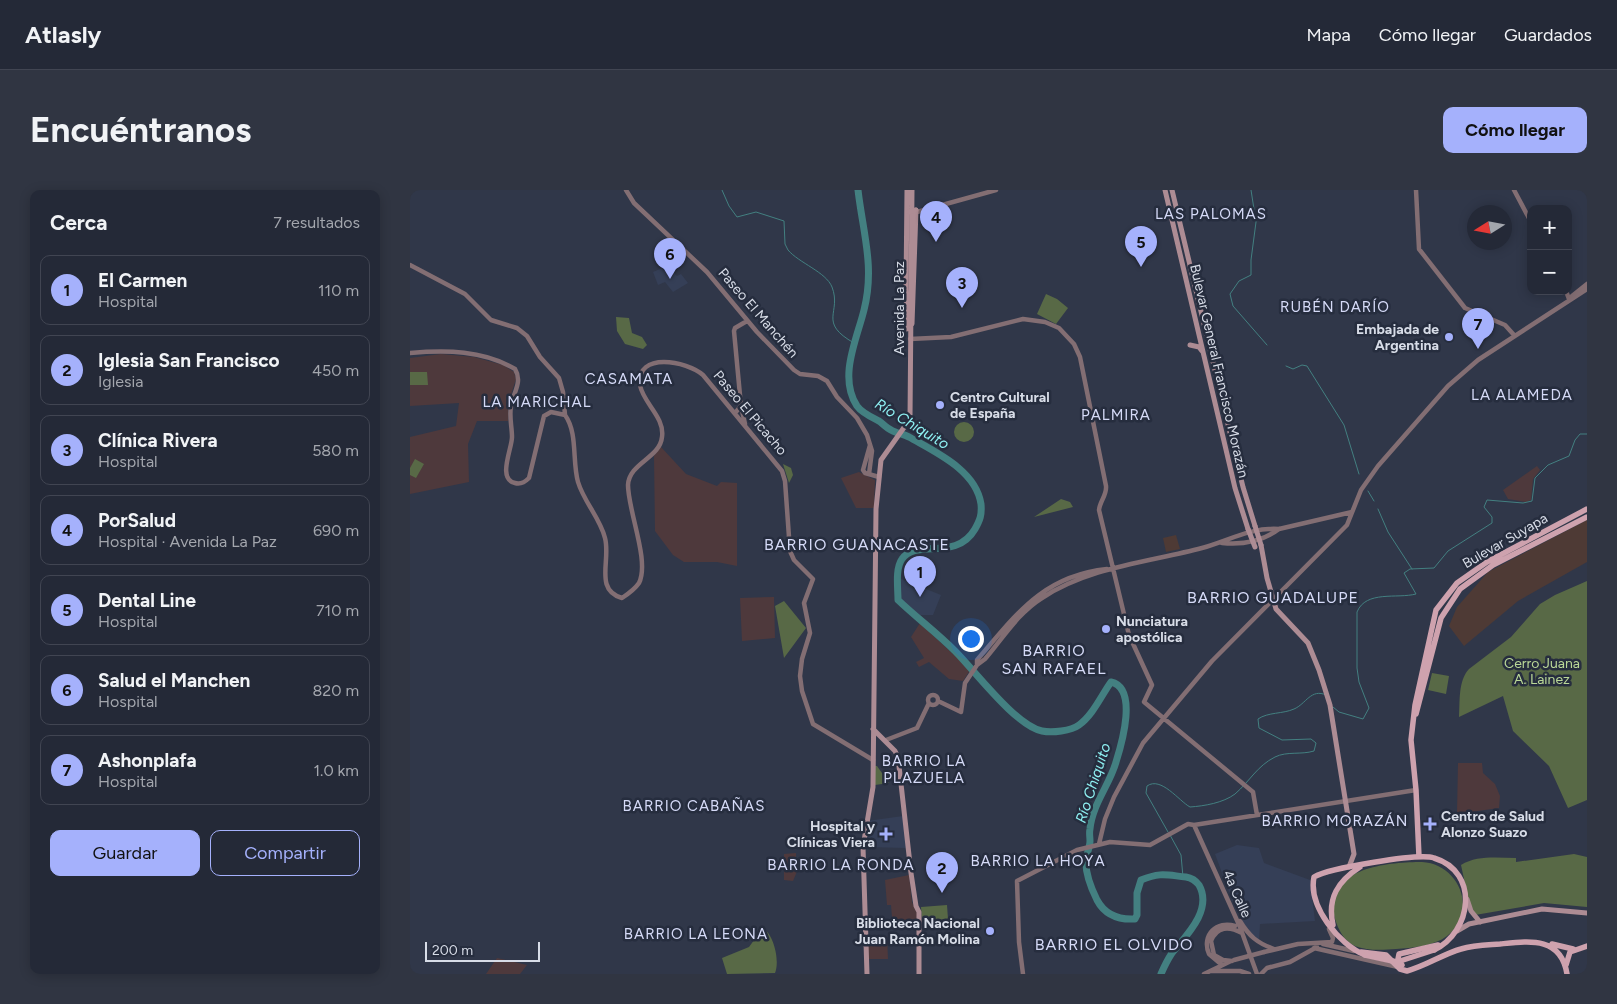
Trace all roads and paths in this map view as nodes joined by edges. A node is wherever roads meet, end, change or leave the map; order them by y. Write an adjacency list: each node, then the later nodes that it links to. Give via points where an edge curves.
1 (626, 190): 17 (street, Paseo El Manchén, via 634,203 707,272)
2 (908, 190): 10 (main road)
3 (912, 190): 19 (main road, Avenida La Paz)
4 (996, 190): 9 (street)
5 (1164, 190): 21 (main road, Bulevar General Francisco Morazán)
6 (1172, 190): 35 (main road, Bulevar General Francisco Morazán, bridge)
7 (1416, 190): 18 (street, via 1419,249 1465,308 1505,325)
8 (1514, 190): 11 (street)
9 (916, 211): 10 (main road, bridge); 19 (main road, via 915,289)
10 (908, 213): 19 (main road, via 906,323)
11 (1527, 214)
12 (410, 265): 25 (street, via 465,294 491,320 517,328 527,336 562,384)
13 (1587, 284): 16 (street)
14 (1587, 289): 16 (street)
15 (1568, 295): 16 (street)
16 (1569, 299): 18 (street)
17 (747, 321): 23 (street, via 735,328 734,336); 27 (street, Paseo El Manchén, via 794,370 827,380 837,397 860,422)
18 (1514, 335): 31 (street, via 1448,386 1378,466 1361,490)
19 (910, 338): 29 (main road, Avenida La Paz, via 910,419 881,460); 36 (street, via 951,337 1023,319 1050,324 1068,338 1080,358 1094,426 1106,490 1099,510)
20 (1190, 345): 21 (main road, via 1199,347)
21 (1202, 352): 35 (main road, Bulevar General Francisco Morazán, bridge, via 1235,488 1248,529)
22 (410, 353): 25 (street, via 467,352 515,369 519,382 511,404 512,437 506,470 514,483 521,484 529,478 544,416 551,412)
23 (740, 406): 24 (street); 26 (street)
24 (735, 413): 25 (street, Paseo El Picacho, via 703,375 690,366 657,362 642,374 642,391 660,422 662,437 658,448 632,473 628,483 641,571 639,582 622,598 613,595 605,585 605,538 578,482 572,434); 26 (street, Paseo El Picacho)
25 (565, 415)
26 (745, 425): 44 (street, Paseo El Picacho, via 782,471 790,551 794,560 813,579 804,603 810,632 800,676 813,724)
27 (870, 444): 28 (street, Paseo El Manchén); 28 (street, via 863,470)
28 (869, 474): 29 (street)
29 (878, 477): 42 (main road)
30 (1587, 509): 41 (main road, Bulevar Suyapa, via 1487,562 1457,583 1447,595 1436,610)
31 (1352, 512): 33 (street); 37 (street, via 1339,534)
32 (1587, 517): 41 (main road, Bulevar Suyapa, via 1493,565 1460,588 1441,618)
33 (1279, 529): 34 (street, via 1242,533); 34 (street, via 1264,539)
34 (1220, 543): 36 (street)
35 (1258, 546): 37 (main road, Bulevar General Francisco Morazán)
36 (1113, 569): 38 (street, via 1067,583 1028,608 968,676 961,712); 40 (street, via 1129,635 1152,685 1144,702)
37 (1274, 596): 40 (street); 46 (main road, Bulevar General Francisco Morazán, via 1281,615 1308,642 1325,688)
38 (938, 701): 39 (street, via 934,705); 39 (street, via 932,695 928,698)
39 (929, 703): 43 (street, via 916,728)
40 (1163, 718): 47 (street, via 1254,792); 49 (street, via 1143,743 1114,797)
41 (1414, 718): 45 (main road, Bulevar Suyapa, via 1411,750)
42 (874, 729): 43 (main road); 44 (main road)
43 (886, 740): 77 (main road, via 898,757 902,782 911,873 919,912)
44 (873, 760): 76 (main road, via 873,787 863,847)
45 (1416, 790): 46 (street); 51 (main road, Bulevar Suyapa)
46 (1346, 799): 47 (street); 50 (main road, Bulevar General Francisco Morazán)
47 (1257, 815): 48 (street)
48 (1194, 825): 49 (street, via 1188,824 1157,843 1144,846); 54 (street, 4a Calle)
49 (1098, 844): 78 (street, via 1057,859 1017,881 1018,942)
50 (1354, 854): 52 (main road); 53 (main road, Bulevar General Francisco Morazán)
51 (1419, 857): 52 (main road); 55 (main road, via 1446,863 1460,879)
52 (1364, 865): 53 (main road); 62 (main road, via 1337,887 1331,904)
53 (1349, 867): 58 (main road, via 1314,877)
54 (1214, 871): 56 (street, 4a Calle); 68 (street, via 1247,934 1256,942)
55 (1465, 895): 59 (main road, via 1471,911); 63 (main road, via 1465,914)
56 (1232, 911): 60 (street); 61 (street, 4a Calle)
57 (1587, 913): 59 (main road, via 1542,909)
58 (1320, 914): 62 (main road); 67 (street, via 1334,939)
59 (1480, 922): 63 (main road)
60 (1226, 924): 61 (street); 72 (street, via 1210,931 1206,943 1209,954)
61 (1240, 927): 64 (street, 4a Calle)
62 (1333, 928): 70 (main road, via 1344,944)
63 (1457, 931): 65 (main road)
64 (1242, 933): 71 (street, via 1223,928 1211,941 1214,955 1223,960); 81 (street, 4a Calle)
65 (1445, 943): 69 (main road, via 1401,953 1398,959 1408,967 1467,944 1525,939); 70 (main road, bridge, via 1397,962)
66 (1587, 946): 69 (main road)
67 (1314, 947): 68 (street); 70 (street, via 1323,944); 73 (street); 82 (street, via 1290,962 1267,968)
68 (1274, 949): 71 (street, bridge)
69 (1573, 949): 75 (main road, via 1566,959)
70 (1356, 951): 73 (main road, via 1386,955)
71 (1233, 960): 72 (street)
72 (1222, 965): 74 (street)
73 (1398, 967): 75 (main road, via 1410,970 1468,947 1532,941 1556,950)
74 (1211, 971): 79 (street); 80 (street)
75 (1567, 972)
76 (867, 974)
77 (920, 974)
78 (1023, 974)
79 (1204, 974)
80 (1249, 974)
81 (1257, 974)
82 (1261, 974)

